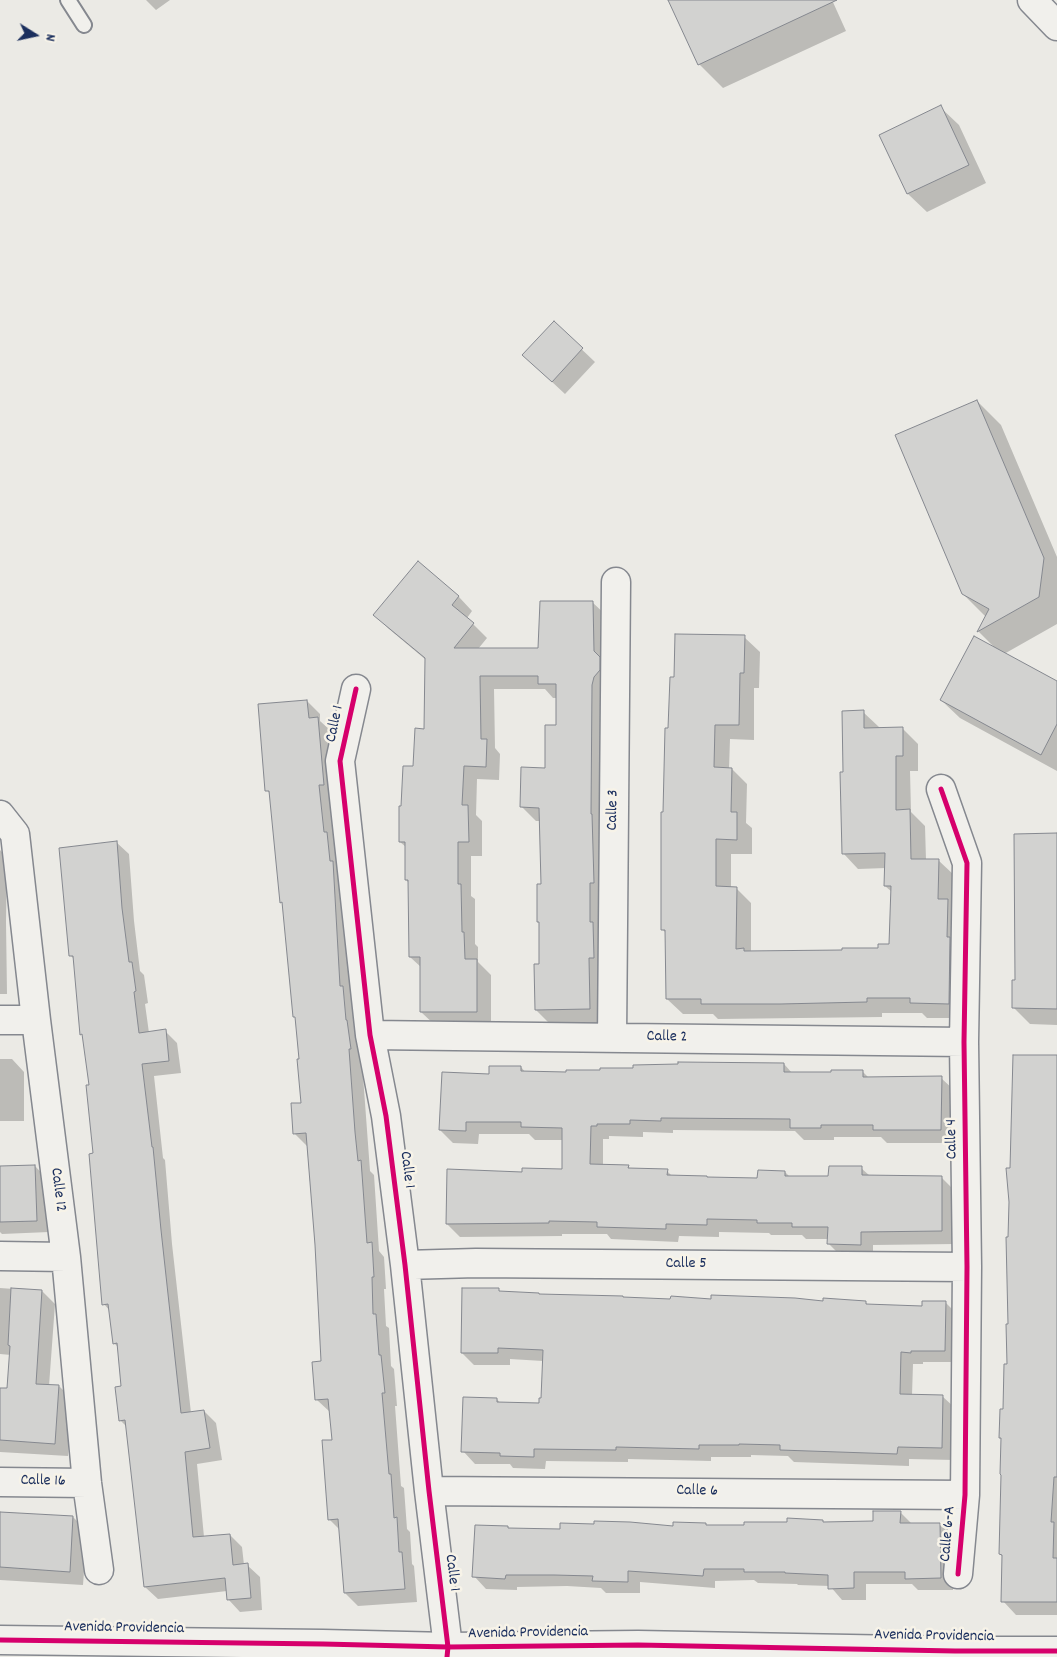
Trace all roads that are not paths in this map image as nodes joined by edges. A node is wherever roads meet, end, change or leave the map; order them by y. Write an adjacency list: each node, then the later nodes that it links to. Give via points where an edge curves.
1 (68, 0): 3 (lane)
2 (1032, 0): 4 (street)
3 (84, 25)
4 (1057, 26)
5 (616, 582): 12 (street, Calle 3)
6 (356, 689): 11 (street, Calle 1, via 340,761)
7 (941, 788): 13 (street, Calle 4, via 967,863)
8 (0, 815): 10 (street, Calle 12, via 15,834)
9 (0, 1020): 10 (street)
10 (36, 1020): 15 (street, Calle 12)
11 (370, 1035): 12 (street, Calle 2); 16 (street, Calle 1, via 386,1116)
12 (612, 1038): 13 (street, Calle 2)
13 (964, 1042): 17 (street, Calle 4)
14 (0, 1256): 15 (street)
15 (66, 1257): 19 (street, Calle 12)
16 (405, 1265): 17 (street, Calle 5); 20 (street, Calle 1)
17 (966, 1268): 21 (street, Calle 4)
18 (0, 1482): 19 (street, Calle 16)
19 (87, 1483): 22 (street, Calle 12)
20 (429, 1491): 21 (street, Calle 6); 26 (street, Calle 1)
21 (965, 1495): 23 (street, Calle 6-A)
22 (100, 1570)
23 (958, 1574)
24 (0, 1640): 26 (street, Avenida Providencia, via 324,1644)
25 (1057, 1651): 26 (street, Avenida Providencia, via 638,1645)
26 (448, 1652)

